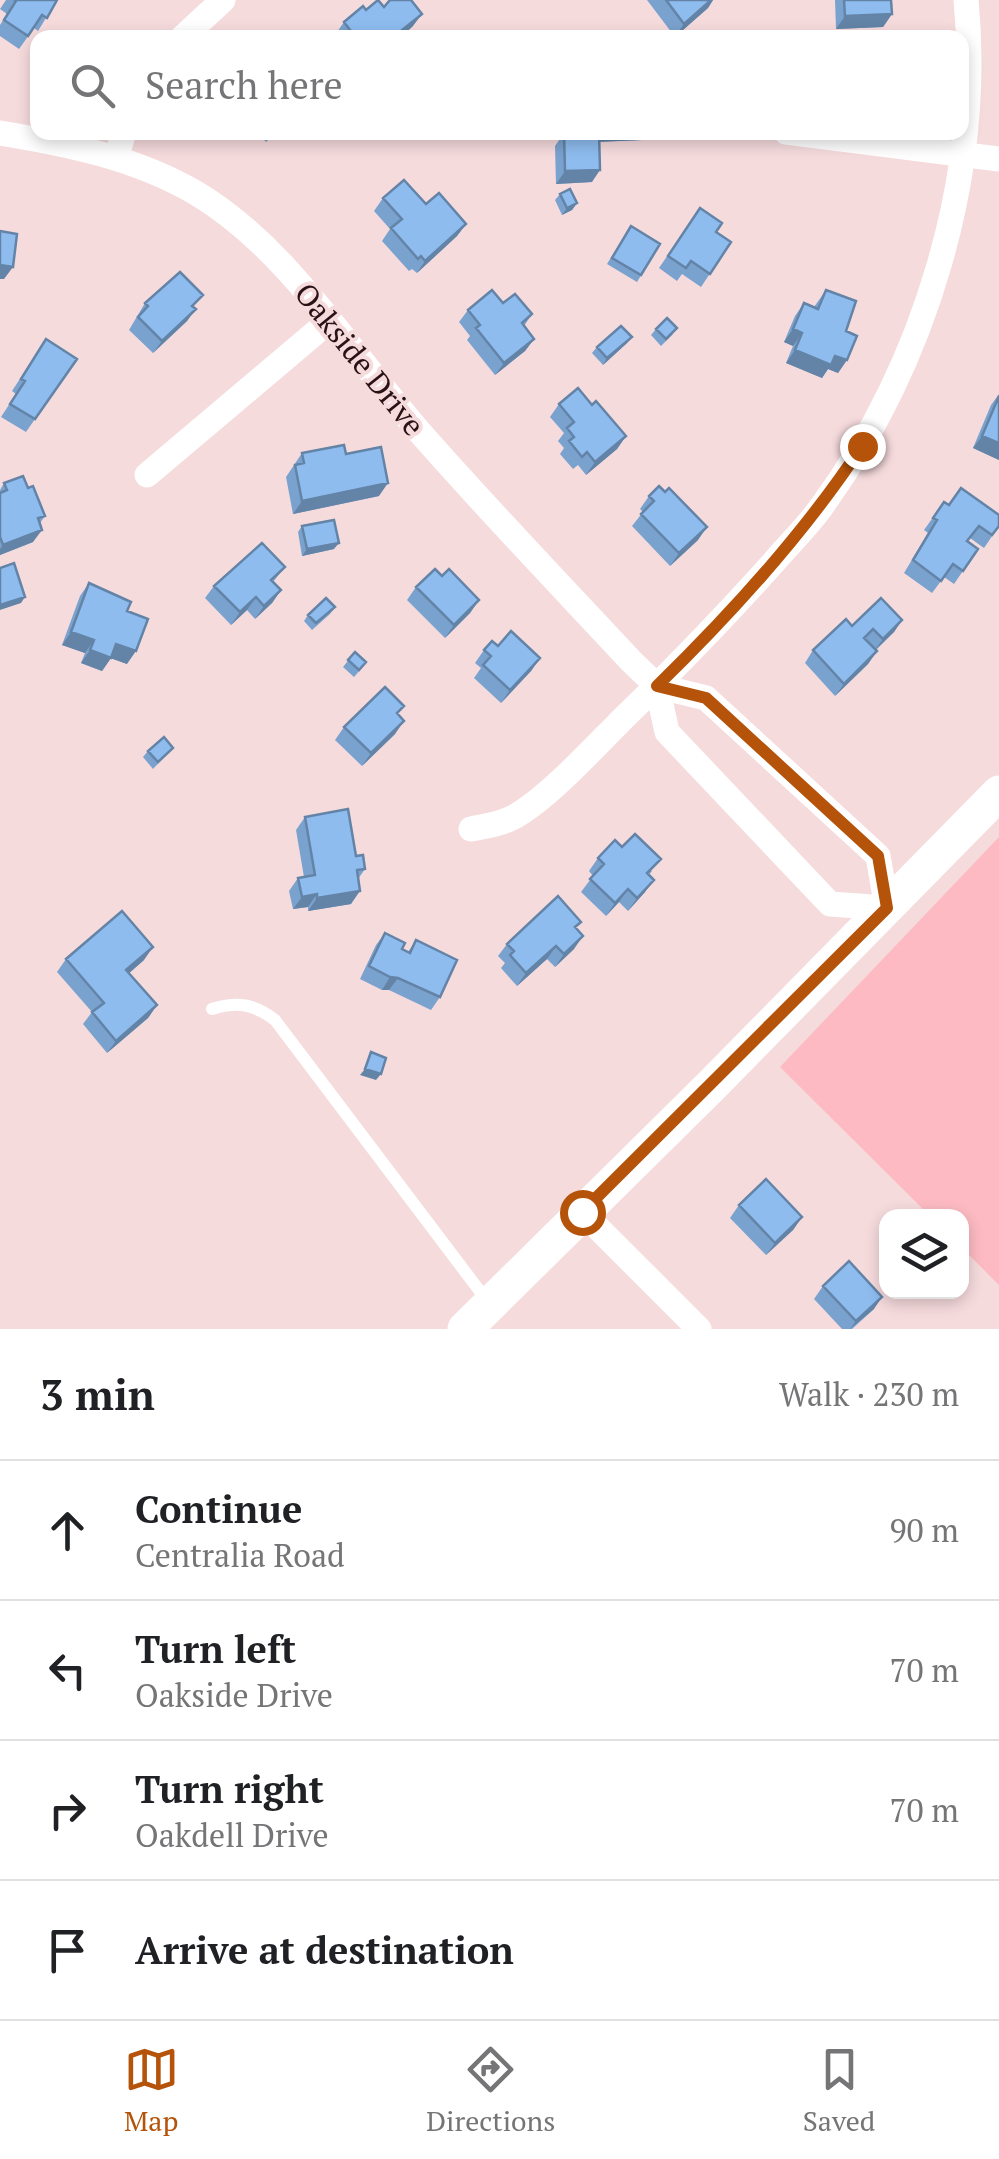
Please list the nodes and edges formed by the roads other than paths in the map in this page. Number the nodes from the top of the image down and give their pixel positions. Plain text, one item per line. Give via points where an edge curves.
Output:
1 (223, 0) edge
2 (966, 0) edge
3 (191, 30) edge
4 (966, 30) edge
5 (0, 134) edge
6 (30, 139) edge
7 (39, 140) edge
8 (122, 140) edge
9 (850, 140) edge
10 (962, 140) edge
11 (961, 154) junction
12 (116, 158) junction
13 (999, 159) edge
14 (328, 322) junction
15 (147, 475) dead end
16 (657, 686) junction
17 (999, 793) edge
18 (471, 829) dead end
19 (887, 908) junction
20 (212, 1009) dead end
21 (582, 1212) junction
22 (477, 1317) edge
23 (699, 1329) edge

1 - 3 street
2 - 4 street
5 - 6 street, Oakside Drive
7 - 12 street, Oakside Drive
8 - 12 street
9 - 11 street
10 - 11 street
11 - 13 street
11 - 16 street via 944,254 921,325 862,446 821,508
12 - 14 street, Oakside Drive via 168,178 246,230
14 - 15 street
14 - 16 street, Oakside Drive via 423,436
16 - 18 street via 537,801 498,824
16 - 19 street via 706,698 878,856
16 - 19 street, Oakside Drive via 667,732 830,904
17 - 19 main road
19 - 21 main road
20 - 22 lane via 248,1005 275,1020
21 - 22 main road
21 - 23 street

